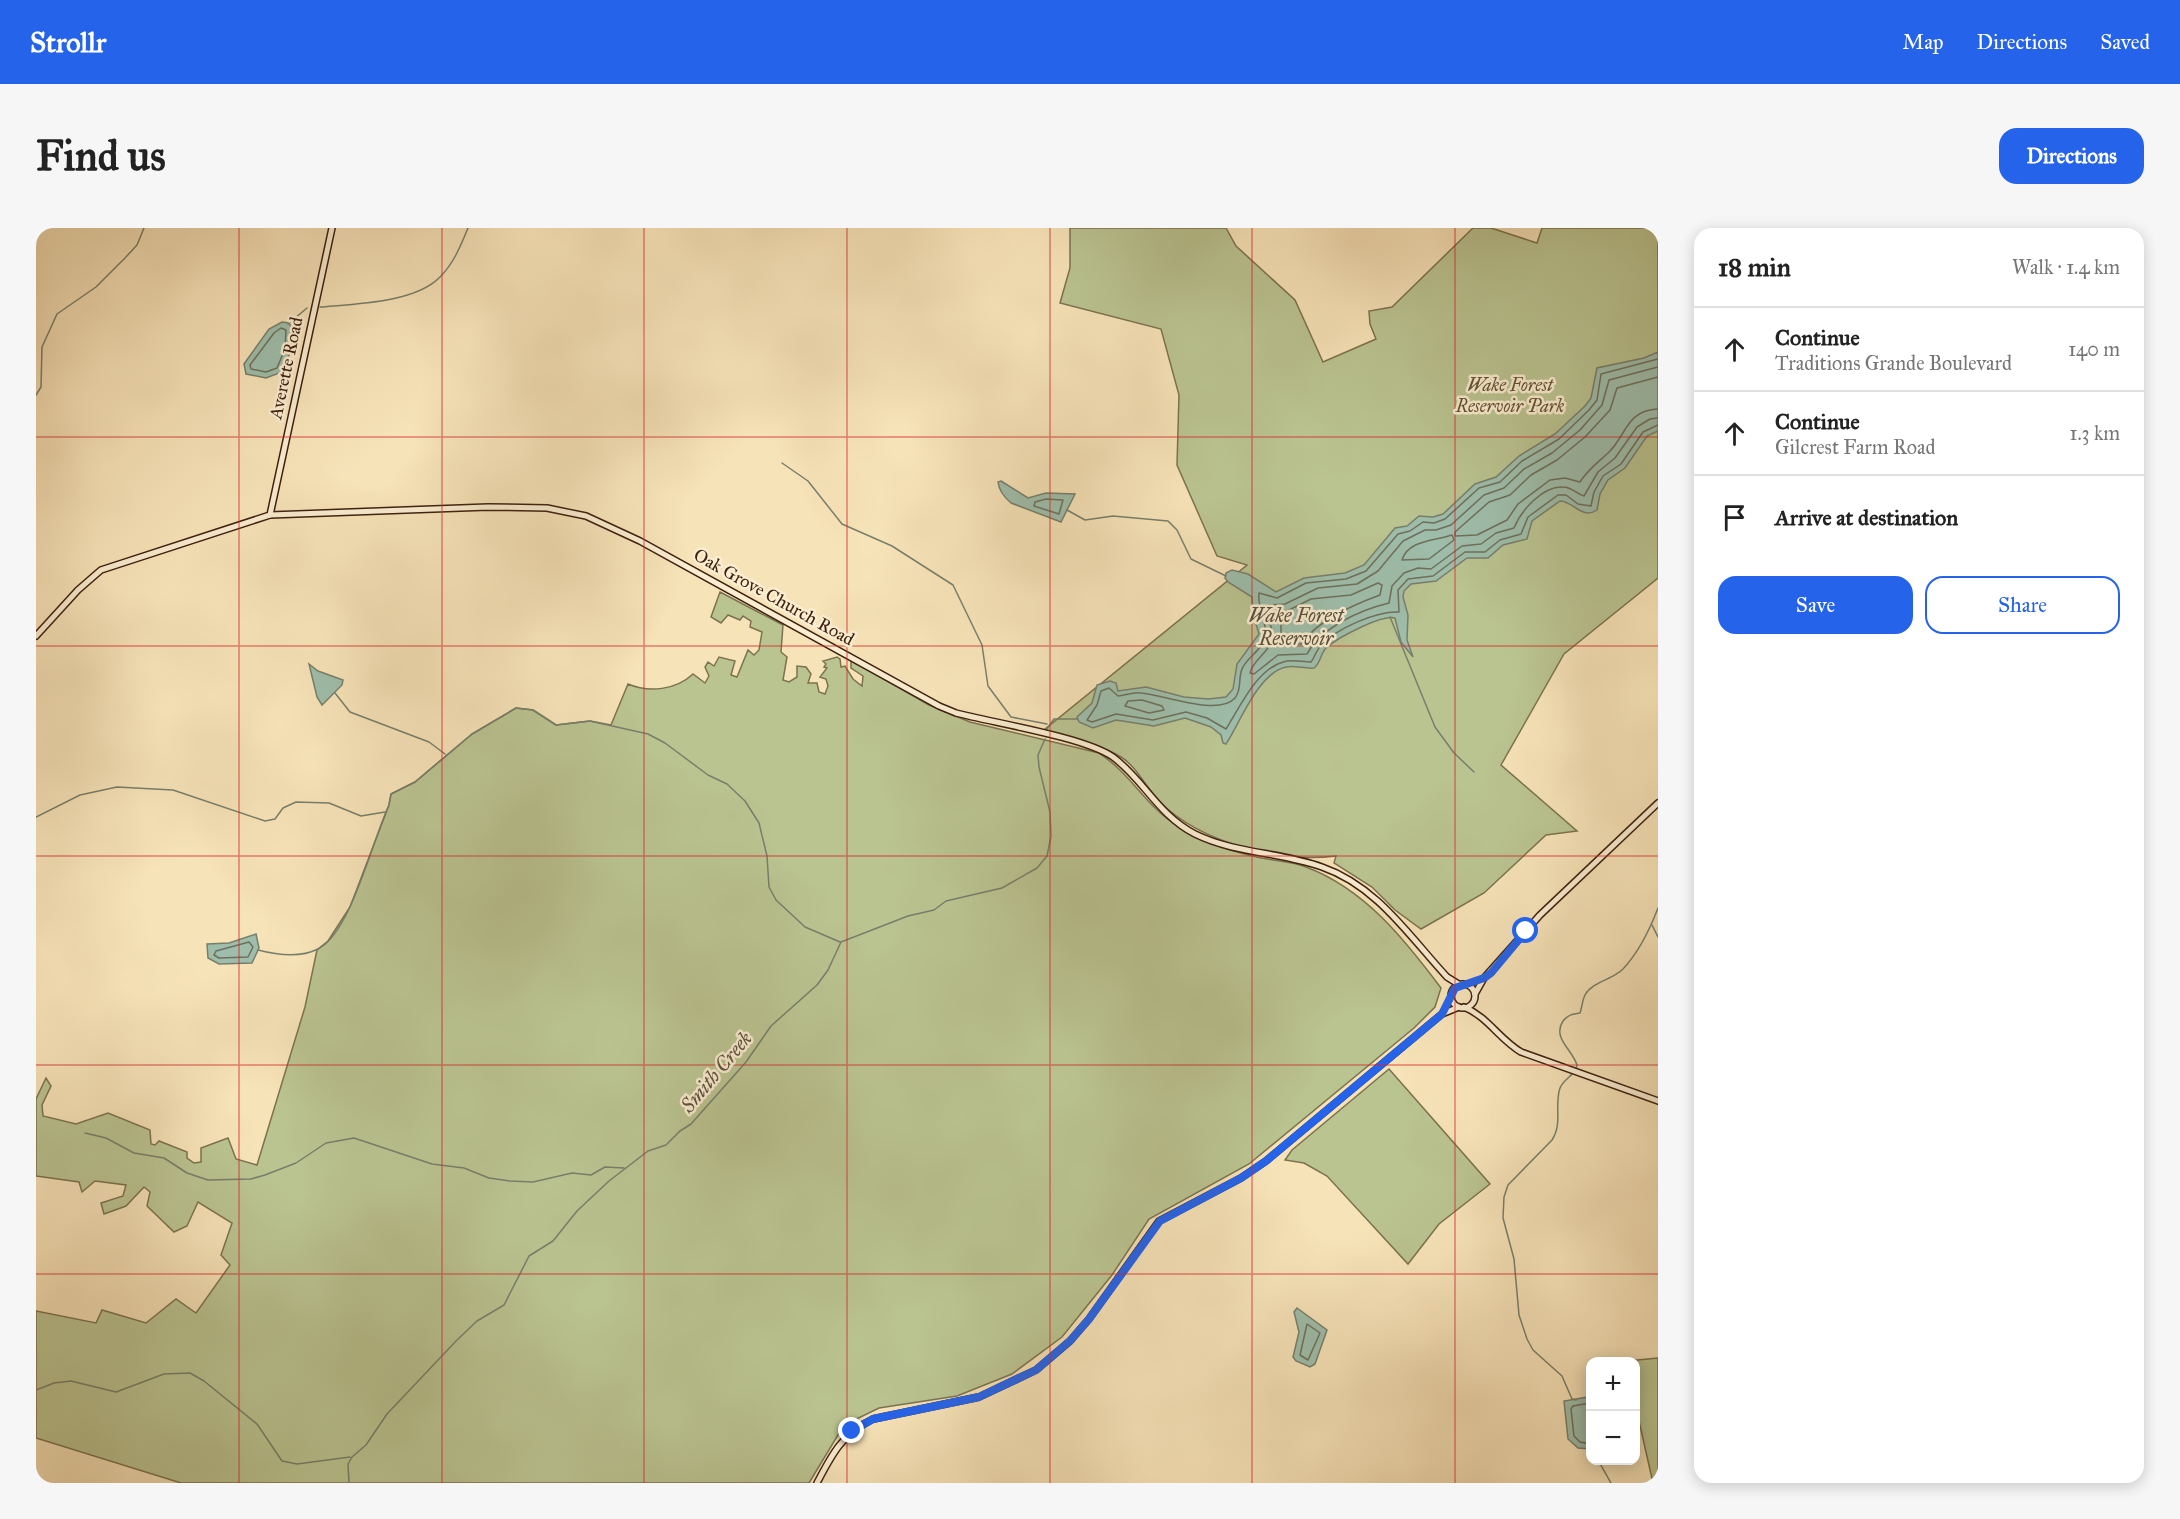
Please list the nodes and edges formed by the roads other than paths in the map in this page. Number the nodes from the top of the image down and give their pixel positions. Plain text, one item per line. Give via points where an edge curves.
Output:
1 (332, 228) edge
2 (270, 515) junction
3 (36, 636) edge
4 (1658, 803) edge
5 (1447, 977) junction
6 (1484, 978) junction
7 (1462, 985) junction
8 (1452, 995) junction
9 (1475, 996) junction
10 (1462, 1007) junction
11 (1442, 1014) junction
12 (1482, 1016) junction
13 (1658, 1101) edge
14 (817, 1483) edge

1 - 2 main road, Averette Road
2 - 3 main road, Oak Grove Church Road via 101,570
2 - 5 main road, Oak Grove Church Road via 526,507 565,510 600,521 939,706 1101,751 1126,769 1175,822 1207,839 1314,865 1350,880 1378,901
4 - 6 main road via 1552,903
5 - 7 main road, Oak Grove Church Road
5 - 8 main road, Oak Grove Church Road
6 - 7 main road
6 - 9 main road
7 - 8 main road
7 - 9 main road via 1471,987
8 - 10 main road
8 - 11 main road
9 - 10 main road via 1471,1005
9 - 12 main road
10 - 11 main road
10 - 12 main road
11 - 14 main road via 1266,1161 1160,1221 1089,1319 1036,1370 979,1397 860,1425 837,1446
12 - 13 main road via 1510,1046

